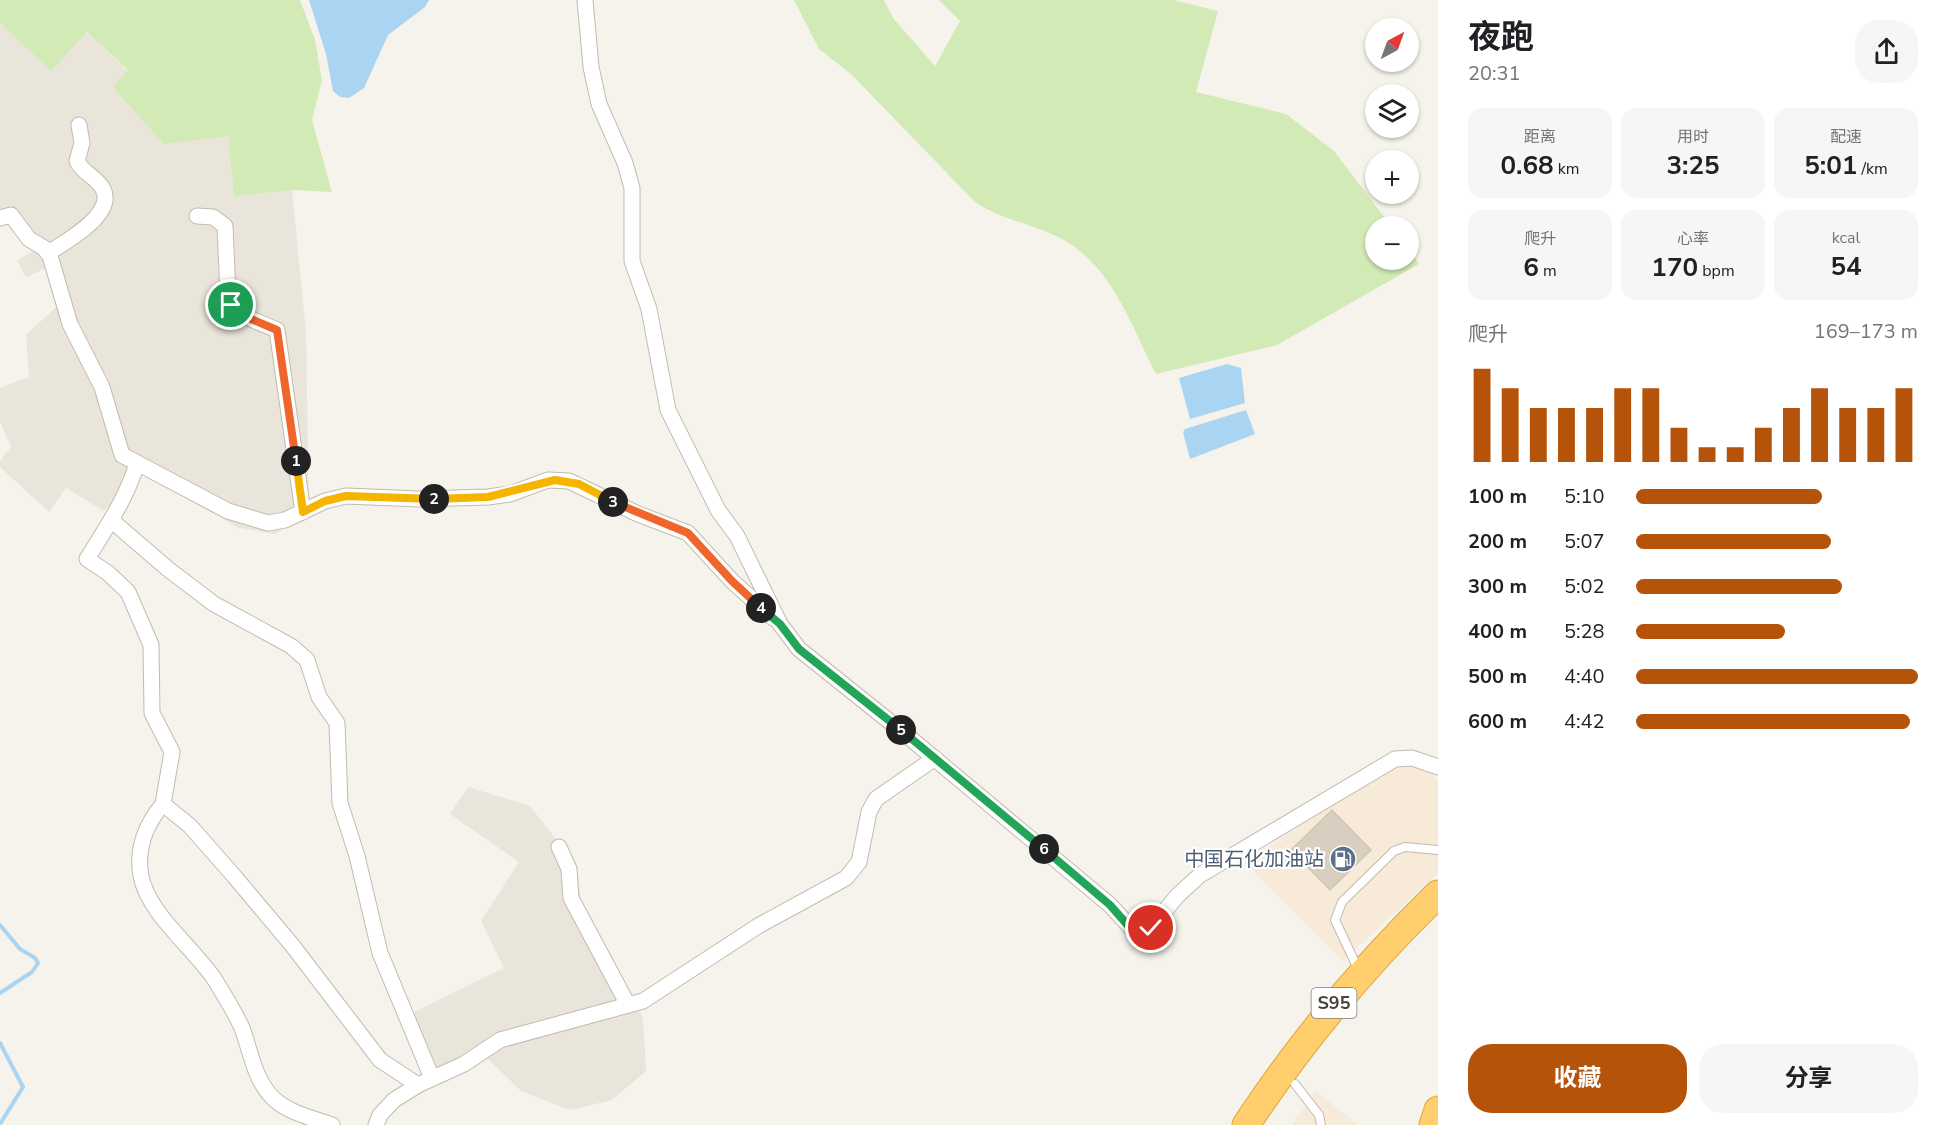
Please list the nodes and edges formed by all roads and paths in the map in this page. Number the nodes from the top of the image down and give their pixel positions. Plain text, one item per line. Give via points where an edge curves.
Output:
1 (585, 0) edge
2 (79, 125) dead end
3 (197, 216) dead end
4 (0, 218) edge
5 (48, 253) junction
6 (137, 463) junction
7 (303, 512) junction
8 (111, 520) junction
9 (780, 624) junction
10 (935, 758) junction
11 (1438, 767) edge
12 (163, 804) junction
13 (559, 847) dead end
14 (1438, 850) edge
15 (1438, 894) edge
16 (1438, 919) edge
17 (1360, 974) junction
18 (628, 1005) junction
19 (425, 1082) junction
20 (1295, 1084) junction
21 (1438, 1110) edge
22 (332, 1125) edge
23 (376, 1125) edge
24 (1246, 1125) edge
25 (1267, 1125) edge
26 (1321, 1125) edge
27 (1432, 1125) edge

1 - 9 street via 599,104 632,188 632,261 649,309 668,410
2 - 5 street via 82,143 77,161 102,187 104,202 100,214
3 - 7 street via 213,217 225,226 231,305 244,316 277,330
4 - 5 street via 11,215 29,239
5 - 6 street via 70,324 102,387 122,455
6 - 7 street via 228,511 254,520 279,522
6 - 8 street
7 - 9 street via 346,496 488,497 510,494 548,480 569,481 688,533 732,581
8 - 12 street via 87,559 128,592 151,645 152,713 172,752
8 - 19 street via 214,604 291,646 307,660 319,696 337,723 340,803 380,953
9 - 10 street via 799,649
10 - 11 street via 1110,905 1132,930 1142,933 1200,875 1395,759 1412,758
10 - 18 street via 876,800 869,812 859,862 846,878 758,926 666,988
12 - 19 street via 190,826 234,876 380,1060
12 - 22 street via 147,826 140,855 140,874 146,891 215,980 242,1027 254,1066 269,1094 287,1108
13 - 18 street via 569,869 571,898
14 - 17 lane via 1405,847 1394,851 1342,902 1335,920
15 - 17 highway, S95
16 - 20 highway, S95 via 1358,1002
17 - 24 highway, S95 via 1295,1053
18 - 19 street via 500,1040 464,1064
19 - 23 street via 386,1107
20 - 25 highway, S95
20 - 26 lane
21 - 27 highway

